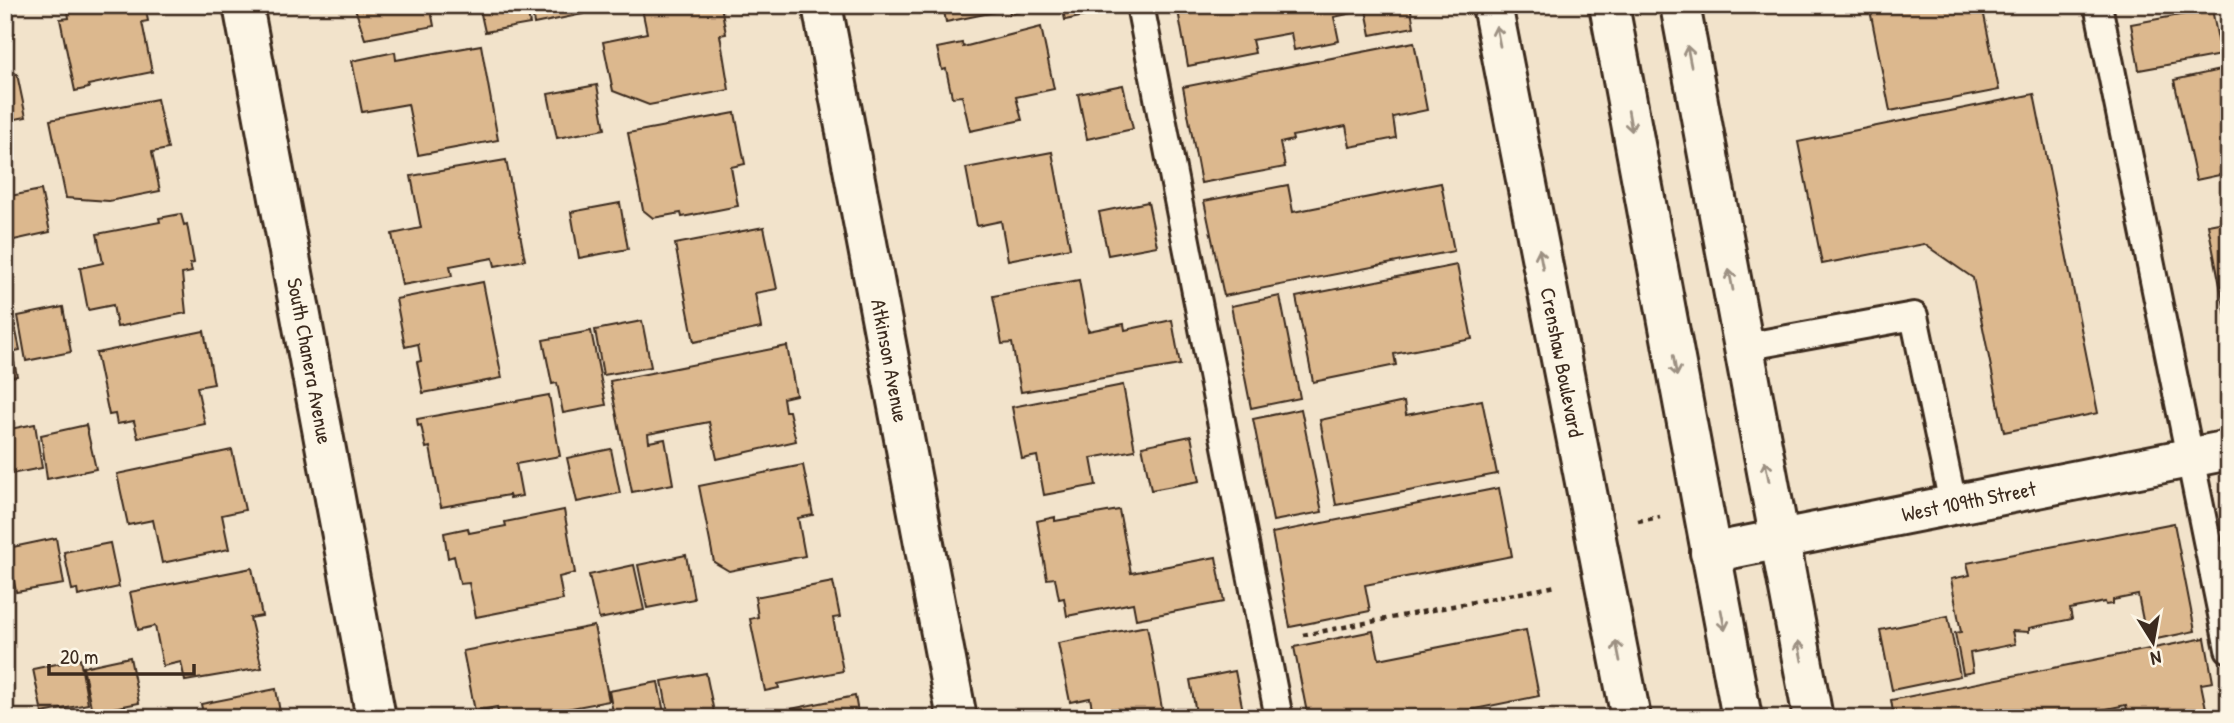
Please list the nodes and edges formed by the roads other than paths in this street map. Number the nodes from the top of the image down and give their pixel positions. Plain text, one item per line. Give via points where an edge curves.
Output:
1 (243, 5) edge
2 (822, 5) edge
3 (1140, 5) edge
4 (1492, 5) edge
5 (1609, 5) edge
6 (1680, 5) edge
7 (2098, 5) edge
8 (1744, 347) junction
9 (2229, 450) edge
10 (2192, 457) junction
11 (1953, 504) junction
12 (1779, 538) junction
13 (1710, 553) junction
14 (2229, 649) edge
15 (376, 718) edge
16 (957, 718) edge
17 (1279, 718) edge
18 (1631, 718) edge
19 (1742, 718) edge
20 (1813, 718) edge

1 - 15 street, South Chanera Avenue
2 - 16 street, Atkinson Avenue
3 - 17 lane
18 -> 4 street, Crenshaw Boulevard
5 -> 13 street
8 -> 6 street
7 - 10 lane
8 - 11 lane via 1914,316
12 -> 8 street
9 - 10 street, West 109th Street
10 - 11 street, West 109th Street
10 - 14 lane
11 - 12 street, West 109th Street
12 - 13 street, West 109th Street
20 -> 12 street
13 -> 19 street

